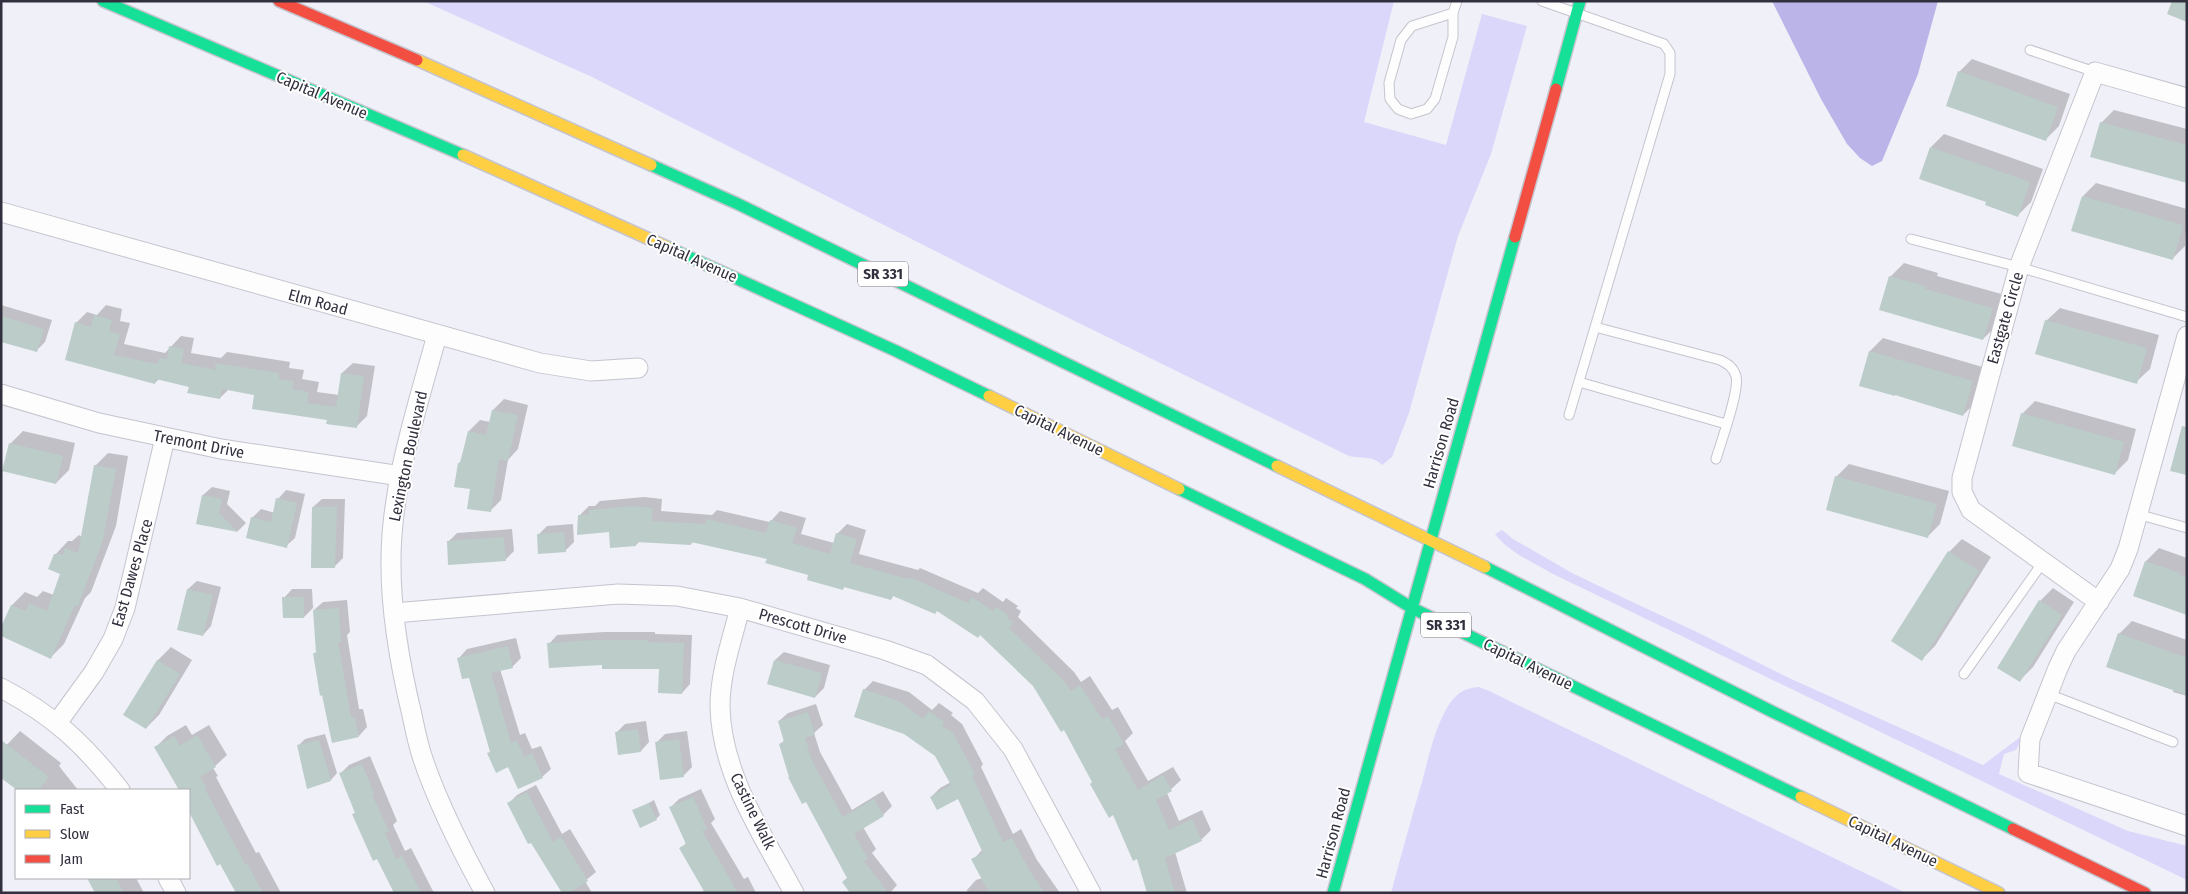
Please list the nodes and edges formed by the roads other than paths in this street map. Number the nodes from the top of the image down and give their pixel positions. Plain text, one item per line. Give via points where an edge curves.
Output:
1 (103, 1) edge
2 (279, 1) edge
3 (1457, 1) edge
4 (1542, 1) edge
5 (1580, 1) edge
6 (1453, 13) junction
7 (1576, 15) junction
8 (2030, 50) dead end
9 (2095, 72) junction
10 (2187, 98) edge
11 (1, 212) edge
12 (1911, 239) dead end
13 (2019, 267) junction
14 (2187, 317) edge
15 (1596, 327) junction
16 (437, 335) junction
17 (2187, 336) edge
18 (638, 368) dead end
19 (1579, 382) junction
20 (1, 394) edge
21 (1570, 415) dead end
22 (1726, 424) junction
23 (165, 438) junction
24 (1716, 459) dead end
25 (401, 476) junction
26 (2136, 514) junction
27 (2187, 528) edge
28 (1431, 541) junction
29 (2043, 562) junction
30 (2099, 602) junction
31 (740, 608) junction
32 (1412, 608) junction
33 (394, 613) junction
34 (1964, 674) dead end
35 (1, 688) edge
36 (2048, 694) junction
37 (57, 723) junction
38 (2173, 742) dead end
39 (119, 789) edge
40 (2187, 826) edge
41 (169, 879) edge
42 (176, 893) edge
43 (485, 893) edge
44 (794, 893) edge
45 (1091, 893) edge
46 (1333, 893) edge
47 (1999, 893) edge
48 (2145, 893) edge

1 - 32 main road, Capital Avenue / SR 331 via 472,159 896,351 1365,579
2 - 28 main road, SR 331 via 738,204
3 - 6 lane
4 - 7 lane
5 - 7 main road, Harrison Road
6 - 6 lane via 1412,26 1401,40 1389,83 1390,99 1398,109 1411,114 1419,112 1427,109 1435,99 1453,36
7 - 15 lane via 1664,44 1670,53 1670,74
7 - 28 main road, Harrison Road
8 - 9 lane
9 - 10 street
9 - 13 street, Eastgate Circle
11 - 16 street, Elm Road
12 - 13 lane
13 - 14 lane
13 - 29 street, Eastgate Circle via 1967,454 1962,492 1971,510
15 - 19 lane
15 - 22 lane via 1720,360 1732,367 1737,378
16 - 18 street, Elm Road via 540,364 591,372
16 - 25 street, Lexington Boulevard
17 - 26 street
19 - 21 lane
19 - 22 lane
20 - 23 street, Tremont Drive via 99,423
22 - 24 lane
23 - 25 street, Tremont Drive
23 - 37 street, East Dawes Place via 125,608 113,639 94,672
25 - 33 street, Lexington Boulevard via 391,564
26 - 27 lane
26 - 30 street via 2120,569
28 - 32 main road, Harrison Road
28 - 48 main road, SR 331
29 - 30 street, Eastgate Circle
29 - 34 lane
30 - 36 street via 2066,651
31 - 33 street, Prescott Drive via 677,596 618,594
31 - 44 street, Castine Walk via 724,671 720,705 723,736 740,790
31 - 45 street, Prescott Drive via 893,653 927,666 963,691 992,720 1013,749
32 - 46 main road, Harrison Road
32 - 47 main road, Capital Avenue / SR 331
33 - 43 street, Lexington Boulevard via 400,665 422,758
35 - 37 street
36 - 38 lane
36 - 40 street via 2030,739 2028,773
37 - 39 street via 99,763
41 - 42 street

